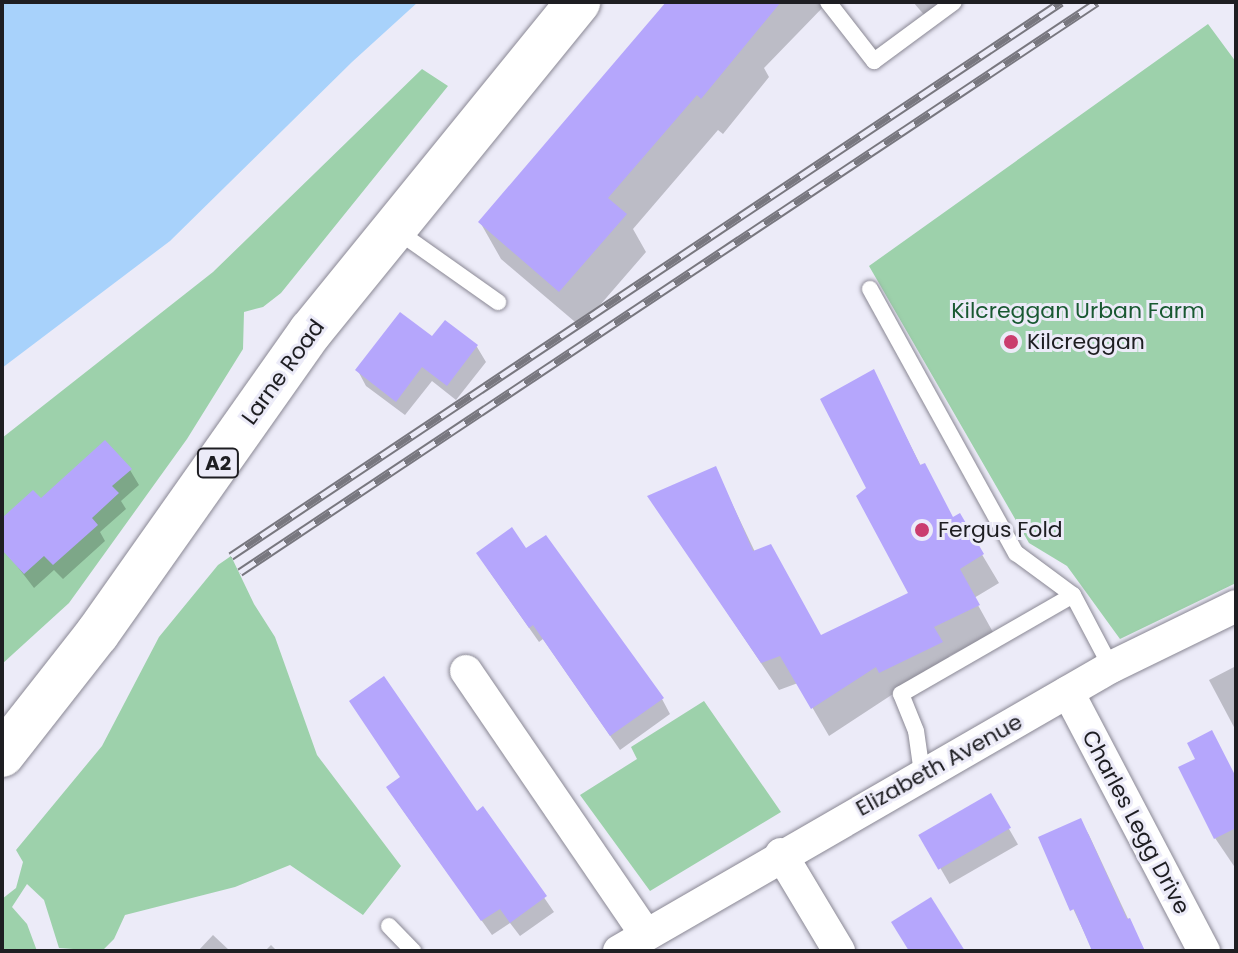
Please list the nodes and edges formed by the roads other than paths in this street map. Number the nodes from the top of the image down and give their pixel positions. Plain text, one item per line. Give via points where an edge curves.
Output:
1 (578, 2) edge
2 (828, 2) edge
3 (954, 2) edge
4 (396, 230) junction
5 (870, 289) dead end
6 (498, 302) dead end
7 (1073, 595) junction
8 (1236, 606) edge
9 (1111, 667) junction
10 (466, 671) dead end
11 (1068, 692) junction
12 (2, 755) edge
13 (922, 773) junction
14 (781, 854) junction
15 (389, 926) dead end
16 (645, 933) junction
17 (413, 951) edge
18 (619, 951) edge
19 (839, 951) edge
20 (1204, 951) edge

1 - 4 main road, Larne Road / A2
2 - 3 lane via 874,61
4 - 6 lane
4 - 12 main road, Larne Road / A2 via 311,331 97,634
5 - 7 lane via 1016,553
7 - 9 lane
7 - 13 lane via 901,694 916,731
8 - 9 street, Elizabeth Avenue
9 - 11 street, Elizabeth Avenue
10 - 16 street
11 - 13 street, Elizabeth Avenue
11 - 20 street, Charles Legg Drive
13 - 14 street, Elizabeth Avenue
14 - 16 street, Elizabeth Avenue
14 - 19 street
15 - 17 lane
16 - 18 street, Elizabeth Avenue

